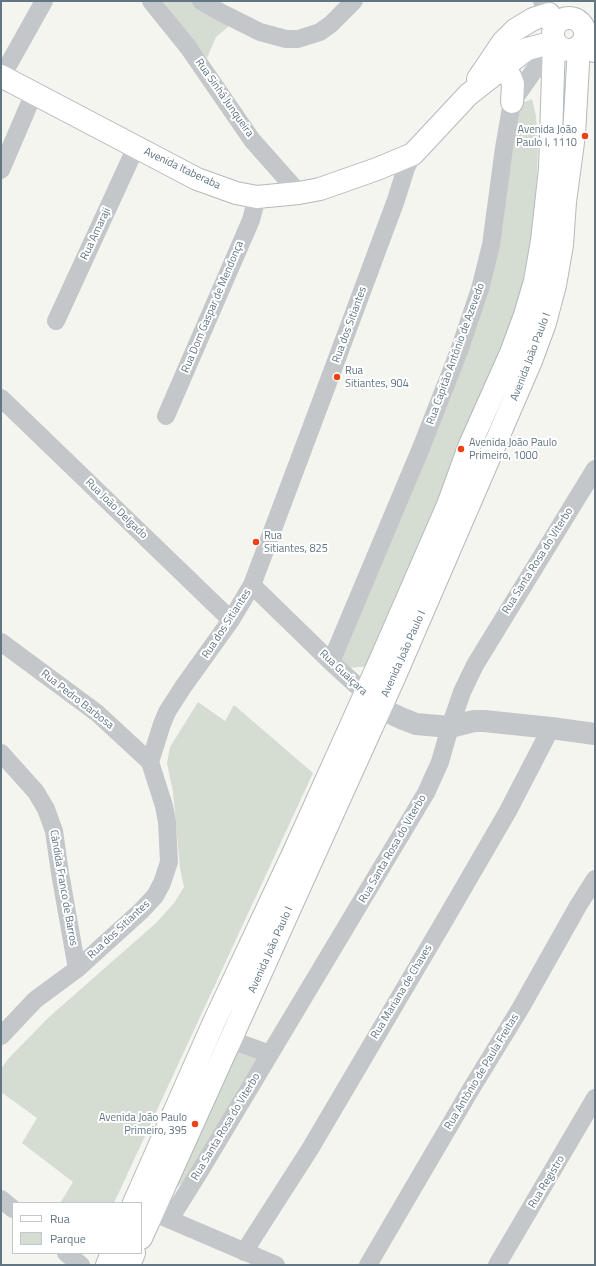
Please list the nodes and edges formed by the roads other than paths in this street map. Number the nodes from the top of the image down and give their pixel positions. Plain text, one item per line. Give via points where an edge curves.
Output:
1 (44, 1) edge
2 (151, 1) edge
3 (201, 1) edge
4 (354, 1) edge
5 (557, 16) edge
6 (590, 36) edge
7 (498, 71) junction
8 (1, 76) edge
9 (34, 93) junction
10 (468, 95) junction
11 (512, 102) junction
12 (136, 147) junction
13 (413, 154) junction
14 (1, 170) edge
15 (299, 193) junction
16 (257, 197) junction
17 (56, 321) dead end
18 (1, 398) edge
19 (166, 416) dead end
20 (595, 469) edge
21 (252, 585) junction
22 (231, 620) junction
23 (1, 642) edge
24 (331, 662) junction
25 (373, 700) junction
26 (450, 727) junction
27 (551, 728) junction
28 (595, 734) edge
29 (1, 753) edge
30 (150, 762) junction
31 (595, 879) edge
32 (77, 969) junction
33 (1, 1036) edge
34 (231, 1040) junction
35 (270, 1054) junction
36 (595, 1098) edge
37 (1, 1199) edge
38 (12, 1208) edge
39 (152, 1212) edge
40 (142, 1236) edge
41 (67, 1254) edge
42 (112, 1254) edge
43 (134, 1254) edge
44 (248, 1258) edge
45 (81, 1265) edge
46 (107, 1265) edge
47 (129, 1265) edge
48 (276, 1265) edge
49 (368, 1265) edge
50 (498, 1265) edge

1 - 8 street
2 - 15 street, Rua Sinhá Junqueira via 188,47 252,140
3 - 4 street via 260,32 286,39 298,39 320,32
5 - 6 main road via 580,21
5 - 6 main road via 559,48 574,49
5 - 7 main road, Avenida Itaberaba via 527,48
5 - 10 main road, Avenida Itaberaba via 533,19 515,30 503,42
5 - 11 street, Rua Capitão Antônio de Azevedo
5 - 25 main road, Avenida João Paulo I via 550,169 542,241 531,296 513,346 469,447
6 - 25 main road, Avenida João Paulo I via 565,202 562,245 545,323 512,407
7 - 10 main road, Avenida Itaberaba
7 - 11 main road via 510,76 513,84
8 - 9 main road, Avenida Itaberaba
9 - 12 main road, Avenida Itaberaba
9 - 14 street
10 - 13 main road, Avenida Itaberaba
11 - 24 street, Rua Capitão Antônio de Azevedo via 491,245 480,289 421,448
12 - 16 main road, Avenida Itaberaba via 197,178 230,191
12 - 17 street, Rua Amaraji
13 - 15 main road, Avenida Itaberaba via 370,172 320,189
13 - 21 street, Rua dos Sitiantes
15 - 16 main road, Avenida Itaberaba
16 - 19 street, Rua Dom Gaspar de Mendonça via 251,220
18 - 22 street, Rua João Delgado
20 - 26 street, Rua Santa Rosa do Viterbo via 475,665
21 - 22 street, Rua dos Sitiantes
21 - 24 street, Rua Guaiçara
22 - 30 street, Rua dos Sitiantes via 167,712
23 - 30 street, Rua Pedro Barbosa via 97,713
24 - 25 street, Rua Guaiçara
25 - 26 street, Rua Guaiçara via 416,724
25 - 34 main road, Avenida João Paulo I
25 - 39 main road, Avenida João Paulo I via 293,854 159,1146 161,1167 147,1202
26 - 27 street, Rua Guaiçara via 484,721
26 - 35 street, Rua Santa Rosa do Viterbo via 440,762 426,793
27 - 28 street, Rua Guaiçara
27 - 44 street, Rua Mariana de Chaves via 508,811
29 - 32 street, Cândida Franco de Barros via 36,792 54,831
30 - 32 street, Rua dos Sitiantes via 167,822 169,862 162,883 155,896 141,911
31 - 49 street, Rua Antônio de Paula Freitas
32 - 33 street, Rua dos Sitiantes via 35,1000
34 - 35 street
34 - 39 main road, Avenida João Paulo I
35 - 39 street, Rua Santa Rosa do Viterbo
36 - 50 street, Rua Registro
37 - 38 street
39 - 40 main road, Avenida João Paulo I
39 - 44 street
41 - 45 street
42 - 46 main road
43 - 47 main road
44 - 48 street

